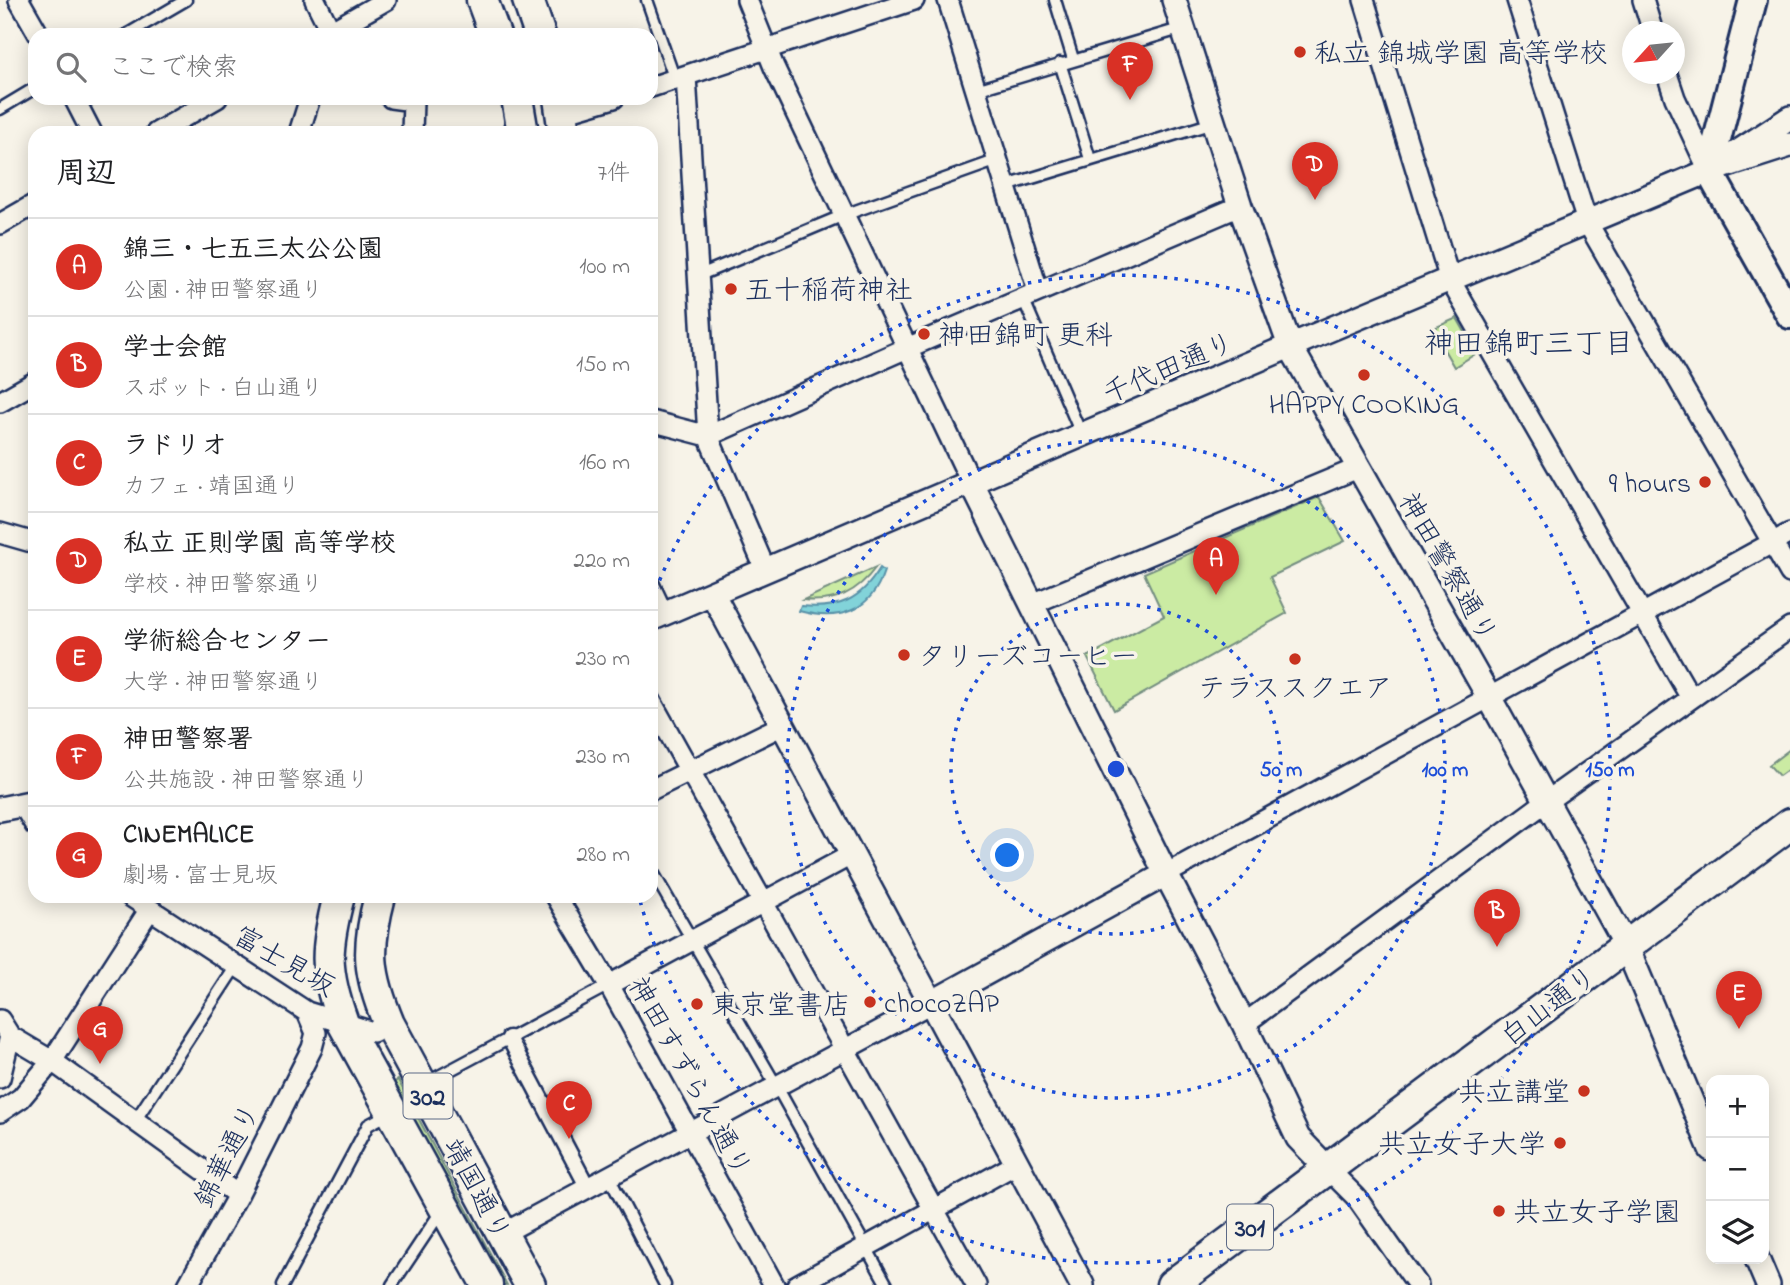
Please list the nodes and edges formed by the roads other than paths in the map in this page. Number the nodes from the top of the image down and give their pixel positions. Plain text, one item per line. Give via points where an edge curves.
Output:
1 (6, 0) edge
2 (19, 0) edge
3 (187, 0) edge
4 (315, 0) edge
5 (386, 0) edge
6 (482, 0) edge
7 (528, 0) edge
8 (648, 0) edge
9 (747, 0) edge
10 (914, 0) edge
11 (948, 0) edge
12 (1055, 0) edge
13 (1174, 0) edge
14 (1364, 0) edge
15 (1517, 0) edge
16 (1643, 0) edge
17 (1753, 0) edge
18 (0, 3) edge
19 (1650, 21) edge
20 (35, 28) edge
21 (138, 28) edge
22 (327, 28) edge
23 (339, 28) edge
24 (492, 28) edge
25 (538, 28) edge
26 (1183, 28) junction
27 (765, 49) junction
28 (1073, 59) junction
29 (1060, 63) junction
30 (681, 78) junction
31 (1670, 84) edge
32 (658, 85) edge
33 (976, 90) junction
34 (28, 92) edge
35 (78, 105) edge
36 (205, 105) edge
37 (308, 105) edge
38 (416, 105) edge
39 (518, 105) edge
40 (593, 105) edge
41 (0, 109) edge
42 (562, 115) edge
43 (1790, 118) edge
44 (1213, 123) junction
45 (88, 126) edge
46 (168, 126) edge
47 (301, 126) edge
48 (413, 126) edge
49 (522, 126) edge
50 (1790, 145) edge
51 (1090, 159) junction
52 (998, 160) junction
53 (1709, 171) junction
54 (1006, 186) junction
55 (1240, 206) junction
56 (28, 208) edge
57 (844, 215) junction
58 (1587, 222) junction
59 (0, 225) edge
60 (700, 275) junction
61 (1450, 280) junction
62 (1031, 295) junction
63 (1790, 316) edge
64 (1290, 346) junction
65 (907, 348) junction
66 (28, 386) edge
67 (0, 402) edge
68 (658, 423) edge
69 (708, 436) junction
70 (1082, 436) junction
71 (1358, 468) junction
72 (971, 482) junction
73 (0, 533) edge
74 (1782, 538) edge
75 (28, 542) edge
76 (766, 571) junction
77 (1790, 573) edge
78 (712, 593) junction
79 (1032, 604) junction
80 (1641, 614) junction
81 (659, 616) edge
82 (1790, 628) edge
83 (1489, 697) junction
84 (1691, 698) junction
85 (658, 714) edge
86 (783, 724) junction
87 (690, 772) junction
88 (658, 787) edge
89 (1547, 801) junction
90 (28, 803) edge
91 (0, 809) edge
92 (1790, 824) edge
93 (853, 854) junction
94 (1166, 874) junction
95 (658, 881) edge
96 (763, 901) junction
97 (141, 903) edge
98 (337, 903) edge
99 (379, 903) edge
100 (559, 903) edge
101 (150, 909) junction
102 (692, 940) junction
103 (1626, 945) junction
104 (236, 966) junction
105 (609, 985) junction
106 (933, 1002) junction
107 (307, 1012) junction
108 (343, 1023) junction
109 (389, 1024) junction
110 (1244, 1024) junction
111 (5, 1028) edge
112 (509, 1038) junction
113 (312, 1048) junction
114 (846, 1049) junction
115 (52, 1061) junction
116 (0, 1078) edge
117 (422, 1085) junction
118 (777, 1087) junction
119 (2, 1107) edge
120 (392, 1112) junction
121 (135, 1121) junction
122 (690, 1133) junction
123 (1706, 1138) edge
124 (1018, 1163) junction
125 (1328, 1168) junction
126 (609, 1177) junction
127 (588, 1188) junction
128 (238, 1195) junction
129 (444, 1206) junction
130 (934, 1209) junction
131 (502, 1234) junction
132 (866, 1247) junction
133 (1759, 1264) edge
134 (195, 1282) edge
135 (283, 1285) edge
136 (392, 1285) edge
137 (487, 1285) edge
138 (530, 1285) edge
139 (665, 1285) edge
140 (774, 1285) edge
141 (797, 1285) edge
142 (887, 1285) edge
143 (976, 1285) edge
144 (1082, 1285) edge
145 (1172, 1285) edge
146 (1418, 1285) edge
147 (1768, 1285) edge

1 - 18 street
2 - 20 street
3 - 21 lane
4 - 22 street
5 - 23 street
6 - 24 main road
7 - 25 main road
8 - 30 lane
9 - 27 street
10 - 27 street
11 - 33 street
12 - 28 lane
13 - 26 street, 神田警察通り
14 - 61 street
15 - 58 street
16 - 19 street
17 - 53 main road
26 - 28 lane
26 - 44 street, 神田警察通り
27 - 30 street
27 - 57 street
28 - 29 lane
29 - 33 lane
29 - 51 lane
30 - 32 street
30 - 60 street
31 - 53 street
33 - 52 street
34 - 41 lane
35 - 45 street
36 - 46 street
37 - 47 street
38 - 48 street
39 - 49 main road
40 - 42 street
43 - 53 street
44 - 51 lane
44 - 55 street, 神田警察通り
50 - 53 street
51 - 54 lane
52 - 54 street
52 - 57 lane
53 - 58 street, 千代田通り
53 - 63 main road
54 - 62 street
55 - 62 street
55 - 64 street, 神田警察通り
56 - 59 street
57 - 60 lane
57 - 65 street
58 - 61 street, 千代田通り
58 - 74 street
60 - 69 street
61 - 64 street, 千代田通り
61 - 80 street
62 - 65 street
62 - 70 lane
64 - 70 street, 千代田通り
64 - 71 street, 神田警察通り
65 - 69 street
65 - 72 street
66 - 67 street
68 - 69 street
69 - 76 street
70 - 72 street, 千代田通り
71 - 79 street
71 - 83 street, 神田警察通り
72 - 76 street, 千代田通り
72 - 79 street
73 - 75 street
74 - 77 street
74 - 80 street
76 - 78 street, 千代田通り
78 - 81 street, 千代田通り
78 - 86 street
79 - 94 street
80 - 83 street
80 - 84 street
82 - 84 street
83 - 89 street, 神田警察通り
83 - 94 street
84 - 89 street
85 - 87 street
86 - 87 street
86 - 93 street
87 - 88 street
87 - 96 street
89 - 103 street, 神田警察通り
89 - 110 street
90 - 91 street
92 - 103 main road, 白山通り / 301
93 - 96 street
93 - 106 street
94 - 106 street
94 - 110 street
95 - 102 lane
96 - 102 street
96 - 114 street
97 - 101 street, 富士見坂
98 - 108 main road, 靖国通り / 302 via 327,952
99 - 109 main road, 靖国通り / 302 via 370,948 371,973
100 - 105 street, 神田すずらん通り
101 - 104 street, 富士見坂
101 - 115 street
102 - 105 street
102 - 118 lane
103 - 123 street, 神田警察通り
103 - 125 main road, 白山通り / 301
104 - 107 street, 富士見坂
104 - 121 lane
105 - 112 lane
105 - 122 street, 神田すずらん通り
106 - 114 street
106 - 124 street
107 - 108 street, 富士見坂
107 - 113 street via 316,1033
108 - 109 street, 富士見坂 via 373,1032
108 - 113 street, 錦華通り
108 - 120 main road, 靖国通り / 302
109 - 117 main road, 靖国通り / 302
110 - 125 street via 1298,1138
111 - 115 street
111 - 116 street
112 - 117 lane
112 - 127 street
113 - 128 street, 錦華通り
114 - 118 street
114 - 130 street
115 - 119 street via 21,1098
115 - 121 street
117 - 131 main road, 靖国通り / 302
118 - 122 street
118 - 132 lane
120 - 129 main road, 靖国通り / 302
120 - 135 lane via 368,1125
121 - 128 street
122 - 126 street
122 - 140 street, 神田すずらん通り
124 - 130 street
124 - 144 street
125 - 145 main road, 白山通り / 301
125 - 146 street via 1356,1196
126 - 127 street
126 - 139 lane
127 - 131 street
128 - 134 street, 錦華通り
129 - 136 lane
129 - 137 main road, 靖国通り / 302
130 - 132 street
130 - 143 street
131 - 138 main road, 靖国通り / 302
132 - 141 street
132 - 142 lane
133 - 147 street

